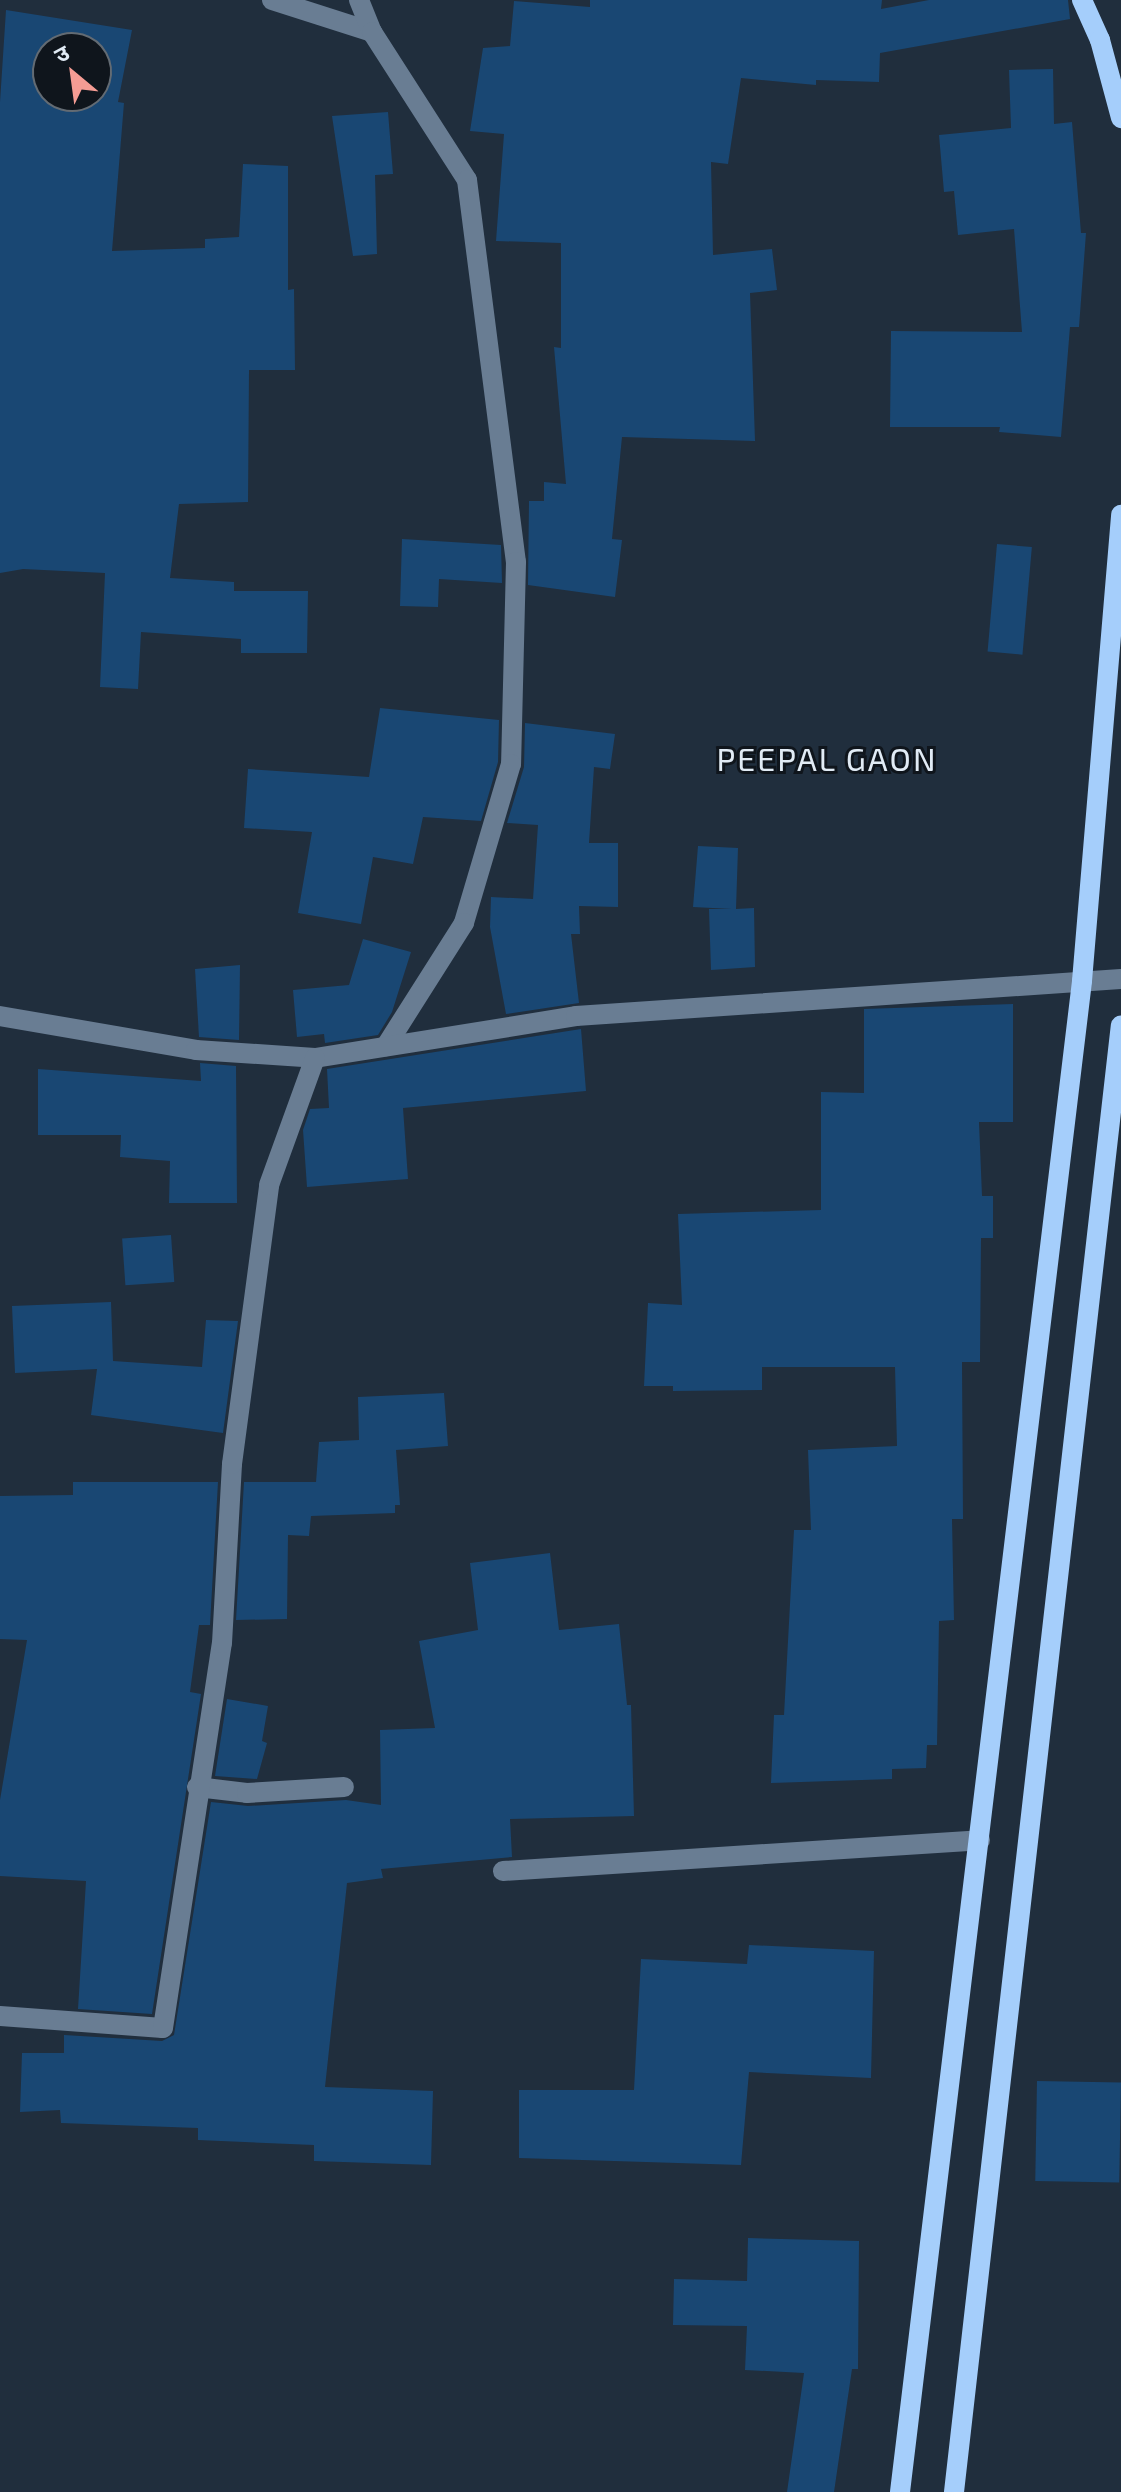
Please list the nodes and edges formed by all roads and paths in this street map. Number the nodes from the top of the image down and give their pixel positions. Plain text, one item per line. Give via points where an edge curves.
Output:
1 (272, 0) edge
2 (359, 0) edge
3 (1082, 0) edge
4 (372, 32) junction
5 (1121, 118) edge
6 (1121, 515) edge
7 (1121, 979) edge
8 (1082, 981) junction
9 (0, 1016) edge
10 (1121, 1025) edge
11 (386, 1046) junction
12 (315, 1058) junction
13 (197, 1787) junction
14 (344, 1787) dead end
15 (980, 1840) junction
16 (503, 1871) dead end
17 (0, 2016) edge
18 (900, 2492) edge
19 (954, 2492) edge

1 - 4 street
2 - 4 street
3 - 5 main road via 1100,40
4 - 11 street via 467,180 516,562 511,764 464,923
6 - 8 main road
7 - 8 street
8 - 11 street via 576,1016
8 - 15 main road
9 - 12 street via 196,1050
10 - 19 main road
11 - 12 street
12 - 13 street via 269,1185 232,1464 222,1643
13 - 14 street via 247,1793
13 - 17 street via 163,2028
15 - 16 street
15 - 18 main road

